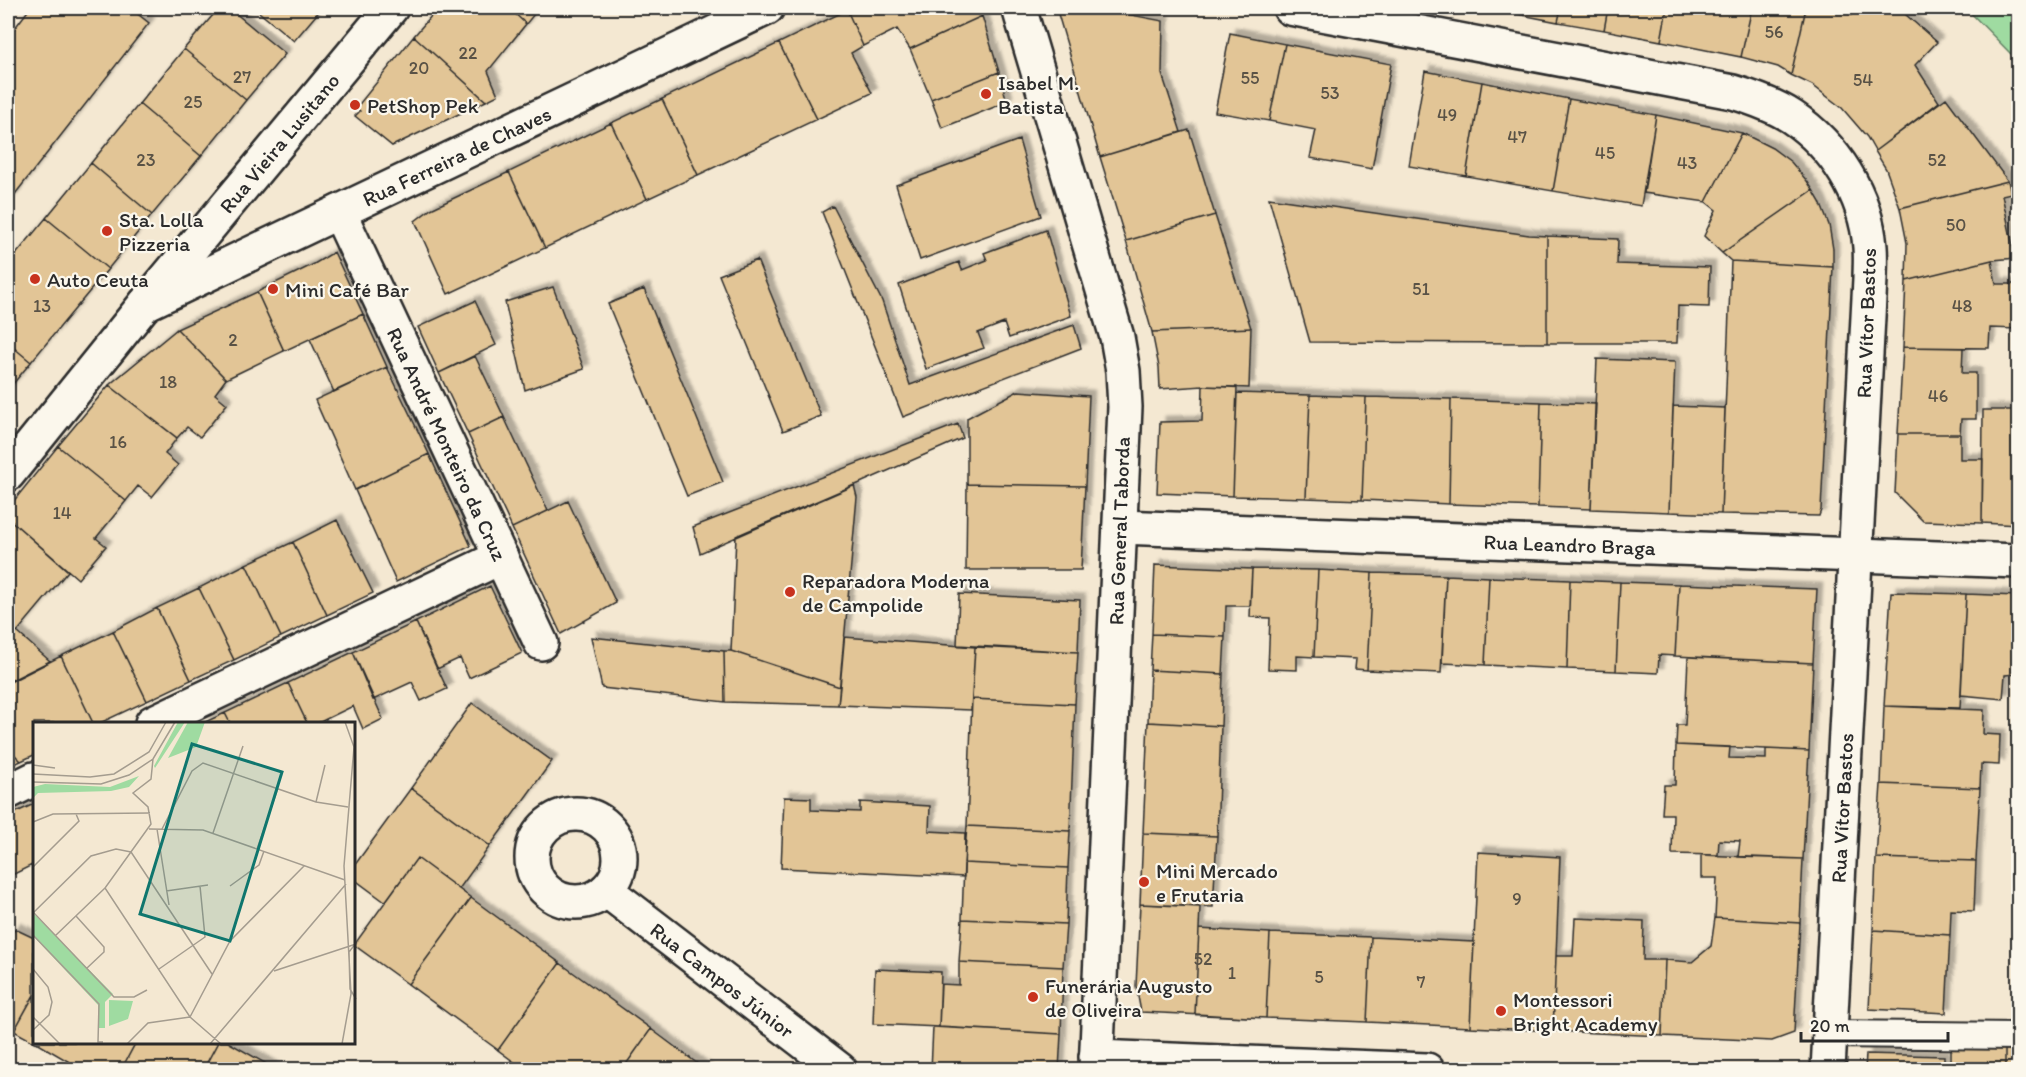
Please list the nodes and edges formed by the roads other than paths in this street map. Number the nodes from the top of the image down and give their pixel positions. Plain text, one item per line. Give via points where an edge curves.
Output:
1 (391, 8) edge
2 (767, 8) edge
3 (1019, 8) edge
4 (1290, 8) edge
5 (339, 212) junction
6 (145, 304) junction
7 (8, 474) edge
8 (1120, 527) junction
9 (1855, 555) junction
10 (501, 557) junction
11 (2019, 561) edge
12 (541, 644) dead end
13 (154, 722) edge
14 (33, 780) edge
15 (8, 792) edge
16 (606, 890) dead end
17 (1831, 1034) junction
18 (2019, 1035) edge
19 (1096, 1064) edge
20 (840, 1070) edge
21 (1427, 1070) edge
22 (1828, 1070) edge

1 - 6 street, Rua Vieira Lusitano
2 - 5 street, Rua Ferreira de Chaves
3 - 8 street, Rua General Taborda via 1117,337 1125,407
4 - 9 street, Rua Vítor Bastos via 1732,92 1764,102 1816,135 1853,185 1870,246
5 - 6 street, Rua Ferreira de Chaves
5 - 10 street, Rua André Monteiro da Cruz
6 - 7 street, Rua Vieira Lusitano
8 - 9 street, Rua Leandro Braga
8 - 19 street, Rua General Taborda
9 - 11 street, Rua Leandro Braga
9 - 17 street, Rua Vítor Bastos
10 - 12 street, Rua André Monteiro da Cruz
10 - 13 street
14 - 15 street
16 - 20 street, Rua Campos Júnior
17 - 18 lane
17 - 22 street, Rua Vítor Bastos
19 - 21 street

